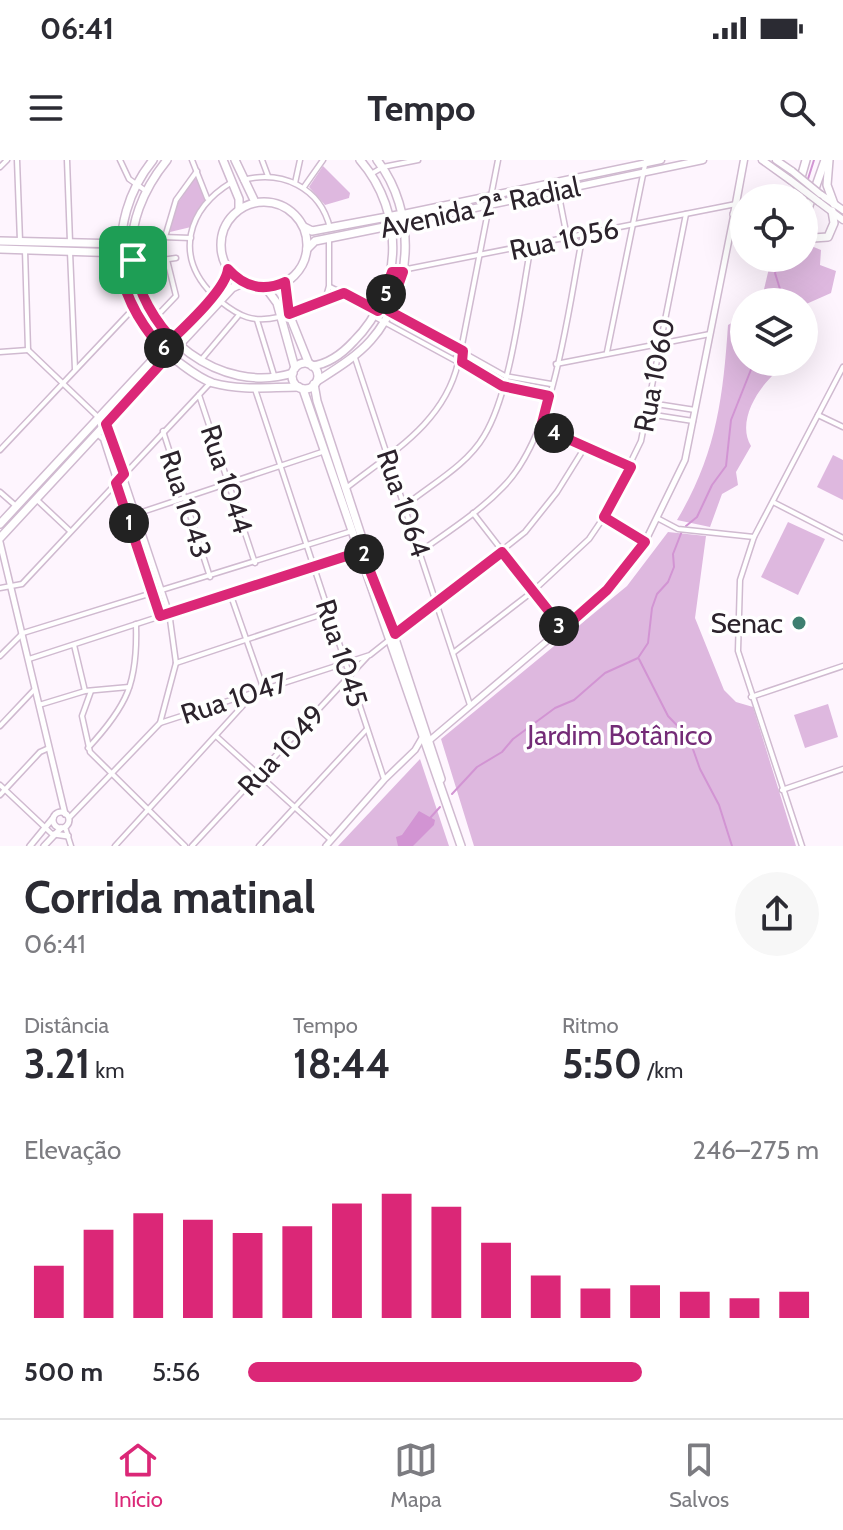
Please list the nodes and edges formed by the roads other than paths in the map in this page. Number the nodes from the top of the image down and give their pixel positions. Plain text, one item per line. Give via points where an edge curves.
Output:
1 (7, 160) edge
2 (17, 160) edge
3 (67, 160) edge
4 (120, 160) edge
5 (153, 160) edge
6 (167, 160) edge
7 (192, 160) edge
8 (223, 160) edge
9 (235, 160) edge
10 (262, 160) edge
11 (300, 160) edge
12 (323, 160) edge
13 (360, 160) edge
14 (418, 160) edge
15 (498, 160) edge
16 (661, 160) edge
17 (703, 160) edge
18 (744, 160) edge
19 (762, 160) edge
20 (776, 160) edge
21 (806, 160) edge
22 (827, 160) edge
23 (646, 161) edge
24 (380, 164) edge
25 (0, 167) edge
26 (658, 170) junction
27 (197, 171) junction
28 (644, 173) junction
29 (371, 174) junction
30 (268, 176) junction
31 (243, 180) junction
32 (232, 182) junction
33 (295, 183) junction
34 (740, 184) edge
35 (799, 184) edge
36 (818, 184) edge
37 (135, 185) junction
38 (304, 187) junction
39 (146, 191) junction
40 (558, 191) junction
41 (491, 196) junction
42 (207, 198) junction
43 (820, 198) junction
44 (255, 202) junction
45 (490, 204) junction
46 (730, 205) edge
47 (833, 208) junction
48 (239, 209) junction
49 (843, 210) edge
50 (403, 214) junction
51 (686, 214) junction
52 (390, 216) junction
53 (843, 220) edge
54 (404, 223) junction
55 (632, 225) junction
56 (391, 226) junction
57 (303, 227) junction
58 (330, 228) junction
59 (583, 234) junction
60 (730, 234) edge
61 (165, 237) junction
62 (567, 237) junction
63 (191, 238) junction
64 (329, 238) junction
65 (818, 238) edge
66 (0, 241) edge
67 (20, 241) junction
68 (70, 242) junction
69 (133, 245) junction
70 (531, 245) junction
71 (120, 248) junction
72 (0, 249) edge
73 (25, 250) junction
74 (307, 250) junction
75 (70, 252) junction
76 (478, 257) junction
77 (176, 258) dead end
78 (167, 260) junction
79 (133, 264) junction
80 (228, 269) junction
81 (392, 272) junction
82 (403, 272) junction
83 (285, 282) junction
84 (243, 283) junction
85 (329, 286) junction
86 (266, 288) junction
87 (344, 293) junction
88 (217, 298) junction
89 (325, 301) junction
90 (133, 309) junction
91 (378, 311) junction
92 (389, 311) junction
93 (285, 315) junction
94 (238, 316) junction
95 (155, 319) junction
96 (257, 320) junction
97 (383, 322) junction
98 (710, 334) junction
99 (175, 342) junction
100 (660, 343) junction
101 (348, 348) junction
102 (28, 350) junction
103 (462, 351) junction
104 (0, 352) edge
105 (165, 352) junction
106 (607, 352) junction
107 (355, 356) junction
108 (200, 361) junction
109 (459, 362) junction
110 (556, 364) junction
111 (310, 365) junction
112 (843, 367) edge
113 (75, 369) junction
114 (294, 371) junction
115 (505, 376) junction
116 (253, 377) junction
117 (274, 377) junction
118 (63, 383) junction
119 (211, 383) junction
120 (316, 383) junction
121 (551, 384) junction
122 (502, 386) junction
123 (301, 388) junction
124 (254, 389) junction
125 (199, 395) junction
126 (549, 396) junction
127 (650, 403) junction
128 (697, 410) junction
129 (648, 414) junction
130 (818, 415) junction
131 (99, 418) junction
132 (695, 421) junction
133 (106, 424) junction
134 (541, 427) junction
135 (843, 427) edge
136 (163, 431) junction
137 (97, 434) junction
138 (585, 447) junction
139 (0, 450) edge
140 (325, 451) junction
141 (388, 455) junction
142 (631, 467) junction
143 (280, 468) junction
144 (124, 474) junction
145 (230, 482) junction
146 (116, 483) junction
147 (342, 491) junction
148 (0, 492) edge
149 (184, 497) junction
150 (36, 499) junction
151 (773, 502) junction
152 (406, 505) junction
153 (16, 506) junction
154 (138, 513) junction
155 (473, 513) junction
156 (355, 516) junction
157 (127, 517) junction
158 (604, 517) junction
159 (659, 519) junction
160 (0, 524) edge
161 (70, 531) junction
162 (352, 531) junction
163 (754, 537) junction
164 (843, 538) edge
165 (0, 540) edge
166 (645, 542) junction
167 (306, 546) junction
168 (359, 551) junction
169 (421, 551) junction
170 (502, 552) junction
171 (152, 558) junction
172 (140, 563) junction
173 (255, 563) junction
174 (314, 566) junction
175 (8, 576) junction
176 (210, 577) junction
177 (10, 586) junction
178 (0, 588) edge
179 (162, 592) junction
180 (532, 592) junction
181 (230, 593) junction
182 (152, 595) junction
183 (381, 596) junction
184 (437, 601) junction
185 (169, 612) junction
186 (329, 612) junction
187 (160, 616) junction
188 (136, 624) junction
189 (563, 629) junction
190 (23, 633) junction
191 (392, 636) junction
192 (247, 639) junction
193 (74, 645) junction
194 (453, 653) junction
195 (370, 655) junction
196 (0, 656) edge
197 (29, 659) junction
198 (344, 662) junction
199 (176, 663) junction
200 (843, 666) edge
201 (349, 677) junction
202 (129, 687) junction
203 (263, 687) junction
204 (35, 688) junction
205 (88, 691) junction
206 (256, 691) junction
207 (751, 697) junction
208 (25, 700) junction
209 (39, 703) junction
210 (470, 705) junction
211 (160, 723) junction
212 (0, 726) edge
213 (366, 729) junction
214 (216, 736) junction
215 (426, 736) junction
216 (49, 748) junction
217 (88, 748) junction
218 (415, 750) junction
219 (427, 752) junction
220 (843, 769) edge
221 (259, 774) junction
222 (112, 775) junction
223 (384, 779) junction
224 (2, 787) edge
225 (782, 790) junction
226 (444, 793) junction
227 (0, 795) edge
228 (62, 799) junction
229 (295, 808) junction
230 (149, 810) junction
231 (55, 816) junction
232 (67, 816) junction
233 (45, 827) junction
234 (63, 827) junction
235 (53, 835) junction
236 (68, 836) junction
237 (331, 840) junction
238 (30, 846) edge
239 (44, 846) edge
240 (71, 846) edge
241 (115, 846) edge
242 (185, 846) edge
243 (192, 846) edge
244 (259, 846) edge
245 (326, 846) edge
246 (461, 846) edge
247 (802, 846) edge

1 - 25 street
2 - 67 street
3 - 68 street
4 - 37 street
5 - 37 main road
6 - 39 main road
7 - 27 street
8 - 32 main road
9 - 31 main road
10 - 30 street
11 - 33 street
12 - 38 street
13 - 29 main road
14 - 24 street
15 - 41 street
16 - 23 main road, Avenida 2ª Radial
17 - 26 main road, Avenida 2ª Radial
18 - 34 main road
19 - 43 main road, bridge
20 - 43 main road, bridge
21 - 35 main road
22 - 36 main road
22 - 47 main road
23 - 26 main road
23 - 28 street
23 - 41 main road, Avenida 2ª Radial
24 - 29 street
24 - 50 main road
26 - 28 main road, Avenida 2ª Radial
27 - 42 street
27 - 61 street via 176,200
28 - 40 main road, Avenida 2ª Radial
28 - 55 street
29 - 52 main road
30 - 31 street
30 - 33 street
31 - 44 main road
32 - 42 street
32 - 48 main road
33 - 38 street
37 - 39 street
37 - 71 main road
38 - 58 street via 322,206
39 - 69 main road
40 - 45 main road, Avenida 2ª Radial
40 - 62 street
41 - 45 street
41 - 50 main road, Avenida 2ª Radial
42 - 63 street
43 - 47 main road
44 - 48 main road
44 - 57 main road via 284,206
45 - 54 main road, Avenida 2ª Radial
45 - 76 street
46 - 51 street, Rua 1056
47 - 49 main road
47 - 53 main road
47 - 65 main road via 828,237
48 - 80 main road via 222,231 220,245
50 - 52 main road, Avenida 2ª Radial
50 - 54 main road
51 - 55 street, Rua 1056
51 - 100 street, Rua 1060
52 - 56 main road
52 - 58 main road, Avenida 2ª Radial
54 - 56 main road, Avenida 2ª Radial
54 - 82 main road
55 - 59 street, Rua 1056
55 - 106 street
56 - 64 main road, Avenida 2ª Radial
56 - 81 main road
57 - 58 main road, Avenida 2ª Radial
57 - 74 main road
59 - 62 street, Rua 1056
59 - 110 street
60 - 98 street
61 - 63 street
61 - 69 street
62 - 70 street, Rua 1056
63 - 88 street via 190,265
64 - 74 main road, Avenida 2ª Radial via 315,241
64 - 85 street
66 - 67 main road
67 - 68 main road
68 - 71 main road
69 - 71 main road
69 - 79 main road
70 - 76 street, Rua 1056
70 - 115 street
71 - 75 main road
71 - 90 main road
72 - 73 main road
73 - 75 main road
73 - 102 street
74 - 83 main road via 297,272
75 - 113 street
76 - 82 street, Rua 1056
76 - 103 street
77 - 78 street
78 - 79 street
78 - 95 street via 176,296
79 - 95 main road
80 - 84 main road
80 - 88 main road
81 - 82 street, Rua 1056
81 - 91 main road
82 - 92 main road
83 - 86 main road
83 - 93 main road
84 - 86 main road
84 - 88 main road
85 - 87 street
85 - 89 street
86 - 93 main road
87 - 89 street
87 - 91 street
88 - 94 street
88 - 99 main road
89 - 93 street
90 - 105 main road
90 - 113 street
91 - 92 street
91 - 97 street
91 - 101 main road
92 - 97 main road
92 - 103 street
93 - 96 street
93 - 111 main road
93 - 114 main road
94 - 96 street
94 - 108 street
95 - 99 main road
96 - 117 street
97 - 107 main road
97 - 109 street
98 - 100 street
98 - 128 street
99 - 105 main road
99 - 108 main road
100 - 106 street
100 - 127 street, Rua 1060
101 - 107 street, Rua 1064
101 - 111 main road via 326,363
102 - 104 street
102 - 118 street
103 - 109 street
103 - 115 street
105 - 119 main road
105 - 131 main road
105 - 133 main road
106 - 110 street
107 - 120 main road
107 - 141 street, Rua 1064
108 - 116 main road
109 - 122 street
109 - 141 street via 438,411
110 - 121 street
111 - 114 main road
111 - 120 main road
112 - 130 street
113 - 118 street
114 - 117 main road
114 - 123 main road
115 - 121 street
115 - 122 street
116 - 117 main road
116 - 124 main road
118 - 131 street
118 - 139 street
119 - 124 main road
119 - 125 street
120 - 123 main road
120 - 147 main road
121 - 126 street
122 - 126 street
122 - 152 street via 484,437
123 - 124 main road
123 - 140 main road
124 - 143 street, Rua 1045
125 - 136 street
125 - 145 street, Rua 1044
126 - 134 street
127 - 128 street
127 - 129 street, Rua 1060
128 - 132 street
129 - 132 street
129 - 142 street, Rua 1060
130 - 135 street
130 - 151 street
131 - 133 street
131 - 153 main road
132 - 159 street via 685,460
133 - 137 main road
133 - 144 street
134 - 138 street
134 - 155 street via 526,459
136 - 144 street
136 - 149 street, Rua 1043
137 - 146 street
137 - 150 main road
138 - 142 street
138 - 170 street, Rua 1047 via 557,492
140 - 143 street
140 - 147 main road
141 - 147 street
141 - 152 street, Rua 1064
142 - 158 street, Rua 1060
143 - 145 street
143 - 167 street, Rua 1045
144 - 146 street
144 - 154 street
145 - 149 street
145 - 173 street, Rua 1044
146 - 157 street
146 - 161 street
147 - 156 main road
147 - 162 main road
148 - 153 street
149 - 154 street
149 - 176 street, Rua 1043
150 - 161 street
150 - 165 main road
151 - 163 street
151 - 164 street
152 - 169 street, Rua 1064
153 - 160 main road
154 - 157 street
154 - 171 street
155 - 169 street
155 - 170 street
156 - 162 main road
156 - 183 main road
157 - 172 street
158 - 166 street
158 - 180 street, Rua 1060 via 589,539
159 - 163 street via 678,529
159 - 166 street
161 - 177 street via 22,584
162 - 167 street
162 - 168 main road
163 - 207 street via 742,571 736,628
165 - 175 street
166 - 189 street via 607,590
167 - 173 street
167 - 174 street, Rua 1045
168 - 174 street
168 - 183 main road
168 - 191 main road
169 - 184 street, Rua 1064
170 - 180 street
170 - 184 street, Rua 1047
171 - 172 street
171 - 179 street
172 - 182 street
173 - 176 street
174 - 181 street
174 - 186 street, Rua 1045
175 - 177 street
175 - 178 street
176 - 179 street
177 - 178 street
177 - 190 street
179 - 182 street
179 - 185 street
180 - 189 street
180 - 194 street, Rua 1060
181 - 185 street
181 - 192 street
182 - 187 street
182 - 190 street
183 - 191 main road
184 - 191 street, Rua 1047
184 - 194 street, Rua 1064
185 - 187 street
185 - 199 street
186 - 192 street
186 - 198 street, Rua 1045
187 - 188 street
188 - 193 street
188 - 202 street
189 - 210 street
190 - 196 street
190 - 197 street
191 - 195 street, Rua 1047
191 - 215 main road
192 - 199 street
192 - 203 street
193 - 197 street
193 - 205 street
194 - 210 street, Rua 1064
195 - 198 street, Rua 1047
195 - 201 street, Rua 1049
197 - 204 street
198 - 201 street, Rua 1045
198 - 203 street, Rua 1047
199 - 211 street
200 - 207 street
201 - 213 street, Rua 1045
201 - 221 street, Rua 1049
202 - 205 street
202 - 217 street via 123,707
203 - 206 street, Rua 1047
204 - 208 street
204 - 209 street
205 - 209 street
205 - 217 street via 82,716
206 - 211 street, Rua 1047
206 - 214 street
207 - 225 street
208 - 209 street
208 - 212 street
209 - 216 street
210 - 215 street
211 - 222 street
213 - 223 street, Rua 1045
213 - 229 street
214 - 221 street
214 - 230 street
215 - 218 street
215 - 219 main road
215 - 226 main road
216 - 224 street
216 - 228 street
217 - 222 street
218 - 219 street
218 - 223 street
219 - 226 main road
220 - 225 street
221 - 229 street
221 - 243 street, Rua 1049
222 - 230 street
222 - 232 street
223 - 237 street
224 - 227 street
224 - 233 street
225 - 247 street
226 - 246 main road
228 - 231 street
228 - 232 street
229 - 237 street
229 - 244 street
230 - 241 street
230 - 242 street
231 - 232 street
231 - 233 street
231 - 234 street via 55,825
232 - 234 street
233 - 235 street
233 - 238 street
234 - 235 street
234 - 236 street
235 - 236 street
235 - 239 street
236 - 240 street
237 - 245 street

